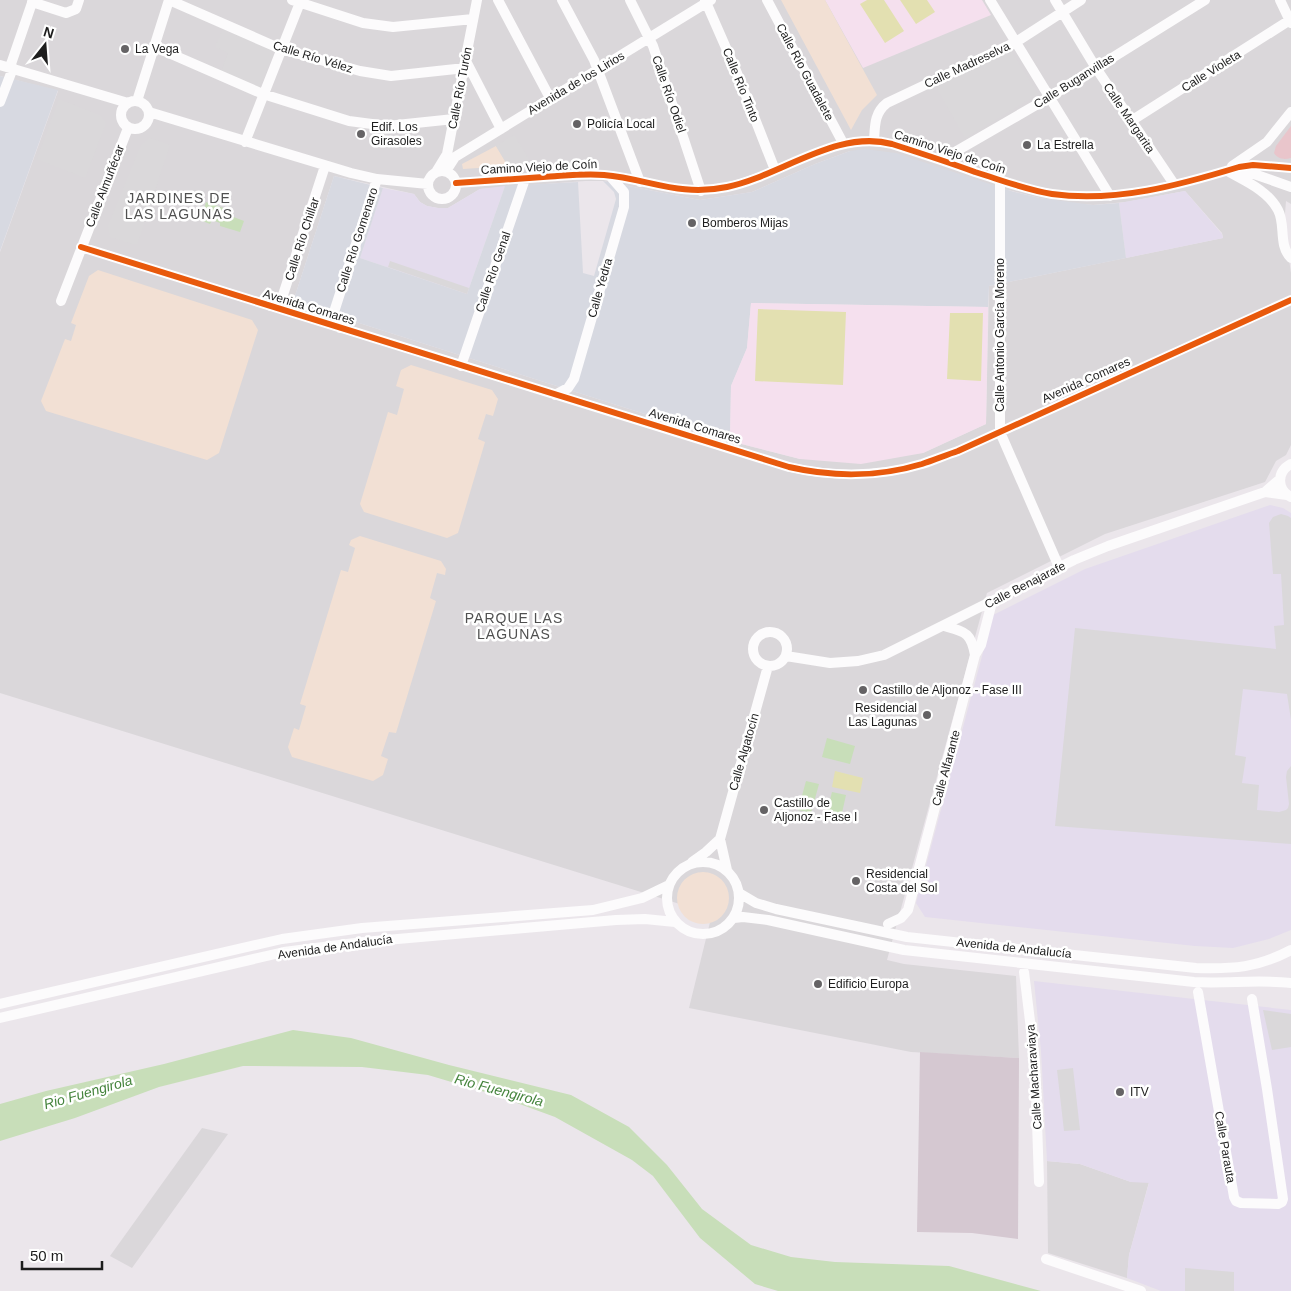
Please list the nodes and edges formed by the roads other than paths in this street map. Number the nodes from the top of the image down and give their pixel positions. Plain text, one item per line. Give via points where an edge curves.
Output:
1 (79, 0) edge
2 (169, 0) edge
3 (477, 0) edge
4 (498, 0) edge
5 (562, 0) edge
6 (630, 0) edge
7 (767, 0) edge
8 (990, 0) edge
9 (1055, 0) edge
10 (1082, 0) edge
11 (1205, 0) edge
12 (1280, 0) edge
13 (33, 1) edge
14 (298, 1) edge
15 (708, 1) edge
16 (1062, 12) junction
17 (473, 19) junction
18 (1290, 22) edge
19 (650, 39) junction
20 (1016, 42) junction
21 (155, 47) junction
22 (281, 49) junction
23 (465, 64) junction
24 (7, 67) edge
25 (1096, 68) junction
26 (597, 69) junction
27 (263, 94) junction
28 (1049, 97) junction
29 (550, 98) junction
30 (0, 102) edge
31 (132, 102) junction
32 (149, 112) junction
33 (1291, 112) edge
34 (454, 119) junction
35 (1131, 121) junction
36 (128, 128) junction
37 (501, 129) junction
38 (874, 141) junction
39 (245, 142) junction
40 (1267, 142) junction
41 (843, 144) junction
42 (941, 160) junction
43 (325, 166) junction
44 (1270, 167) junction
45 (1291, 168) edge
46 (775, 170) junction
47 (441, 172) junction
48 (1226, 172) junction
49 (610, 176) junction
50 (377, 179) junction
51 (525, 179) junction
52 (1000, 180) junction
53 (640, 182) junction
54 (456, 183) junction
55 (428, 184) junction
56 (1174, 184) junction
57 (1291, 187) edge
58 (701, 191) junction
59 (1110, 196) junction
60 (81, 247) junction
61 (1291, 258) edge
62 (1291, 300) edge
63 (61, 301) dead end
64 (270, 306) junction
65 (340, 328) junction
66 (461, 366) junction
67 (555, 395) junction
68 (1000, 432) junction
69 (1291, 464) edge
70 (1280, 480) junction
71 (1265, 492) junction
72 (1289, 496) edge
73 (1059, 567) junction
74 (992, 602) junction
75 (944, 626) junction
76 (975, 655) junction
77 (786, 656) junction
78 (768, 666) junction
79 (720, 838) junction
80 (688, 864) junction
81 (727, 870) junction
82 (669, 885) junction
83 (739, 893) junction
84 (734, 918) junction
85 (675, 922) junction
86 (888, 924) dead end
87 (1291, 950) edge
88 (1024, 972) dead end
89 (1291, 983) edge
90 (1198, 992) dead end
91 (1252, 999) dead end
92 (0, 1004) edge
93 (0, 1018) edge
94 (1039, 1182) dead end
95 (1046, 1259) dead end
96 (1141, 1291) edge

1 - 13 street via 76,9 66,13
2 - 21 street
2 - 22 street, Calle Río Vélez
3 - 17 street, Calle Río Turón
4 - 29 street
5 - 26 street
6 - 19 street, Calle Río Odiel
7 - 41 street, Calle Río Guadalete
8 - 20 street
9 - 16 street, Calle Margarita
10 - 16 street, Calle Madreselva
11 - 25 street, Calle Buganvillas
12 - 18 street
13 - 24 street
14 - 17 street via 363,23 393,27
14 - 22 street
15 - 19 street, Avenida de los Lirios
15 - 46 street, Calle Río Tinto
16 - 20 street, Calle Madreselva
16 - 25 street, Calle Margarita
17 - 23 street, Calle Río Turón
18 - 35 street, Calle Violeta
19 - 26 street, Avenida de los Lirios
19 - 58 street, Calle Río Odiel
20 - 28 street
20 - 38 street, Calle Madreselva via 887,103 876,118
21 - 27 street
21 - 31 street
22 - 23 street, Calle Río Vélez via 360,71 391,76
22 - 27 street
23 - 34 street, Calle Río Turón
23 - 37 street
24 - 30 street
24 - 31 street
25 - 28 street, Calle Buganvillas
25 - 35 street, Calle Margarita
26 - 29 street, Avenida de los Lirios
26 - 53 street
27 - 34 street via 349,121 387,126
27 - 39 street
28 - 42 street, Calle Buganvillas
28 - 59 street
29 - 37 street, Avenida de los Lirios
31 - 32 street via 146,106
31 - 36 street via 122,109 121,114 122,122
32 - 36 street via 145,126 137,130
32 - 39 street
33 - 40 street
34 - 47 street, Calle Río Turón
35 - 56 street, Calle Margarita
36 - 60 street, Calle Almuñécar
37 - 47 street, Avenida de los Lirios via 455,156
38 - 41 street, Camino Viejo de Coín
38 - 42 street, Camino Viejo de Coín
39 - 43 street
40 - 44 street via 1265,156
40 - 48 street
41 - 46 street, Camino Viejo de Coín
42 - 52 street, Camino Viejo de Coín
43 - 50 street
43 - 64 street, Calle Río Chillar via 282,298
44 - 45 street, Camino Viejo de Coín
44 - 48 street, Camino Viejo de Coín via 1253,165
46 - 58 street, Camino Viejo de Coín via 728,187
47 - 54 street via 453,176
47 - 55 street via 432,175
48 - 56 street, Camino Viejo de Coín
48 - 57 street, Camino Viejo de Coín via 1254,174
48 - 61 street via 1261,190 1278,210 1285,253
49 - 51 street, Camino Viejo de Coín
49 - 53 street, Camino Viejo de Coín
49 - 67 street, Calle Yedra via 624,192 624,207 574,379 568,388
50 - 55 street
50 - 65 street, Calle Río Gomenaro via 334,312 335,324
51 - 54 street, Camino Viejo de Coín
51 - 66 street, Calle Río Genal
52 - 59 street, Camino Viejo de Coín via 1053,194
52 - 68 street, Calle Antonio García Moreno
53 - 58 street, Camino Viejo de Coín
54 - 55 street via 455,192 444,200 431,195
56 - 59 street, Camino Viejo de Coín
60 - 63 street, Calle Almuñécar
60 - 64 street, Avenida Comares
62 - 68 street, Avenida Comares
64 - 65 street, Avenida Comares
65 - 66 street, Avenida Comares
66 - 67 street, Avenida Comares
67 - 68 street, Avenida Comares via 810,472 858,474 890,471 921,464
68 - 73 street, Calle Antonio García Moreno
69 - 70 street, Calle Benajarafe
70 - 71 street, Calle Benajarafe
70 - 72 street via 1282,490
71 - 72 street, Calle Benajarafe
71 - 73 street, Calle Benajarafe via 1108,546
73 - 74 street, Calle Benajarafe
74 - 75 street, Calle Benajarafe
74 - 76 street, Calle Alfarante via 981,645
75 - 76 street via 964,632 972,642
75 - 77 street, Calle Benajarafe via 884,655 858,661 830,663
76 - 86 street, Calle Alfarante via 908,910 901,918
77 - 78 street via 779,664
77 - 78 street via 787,646 782,637 772,633 762,635 754,644 754,650 758,660
78 - 79 street, Calle Algatocín
79 - 80 street
79 - 81 street
80 - 81 street via 711,862
80 - 82 street via 679,870
81 - 83 street
82 - 85 street via 666,900
82 - 92 street, Avenida de Andalucía via 642,898 593,910 362,928 282,939
83 - 84 street
83 - 87 street, Avenida de Andalucía via 776,909 907,937 1186,967 1226,969 1258,965
84 - 85 street via 721,930 709,934 685,930
84 - 89 street, Avenida de Andalucía via 768,920 904,950 1194,982 1255,980
85 - 93 street, Avenida de Andalucía via 609,920 284,952
88 - 94 street, Calle Macharaviaya via 1036,1062
90 - 91 street, Calle Parauta via 1234,1197 1241,1203 1278,1204 1283,1199
95 - 96 street

